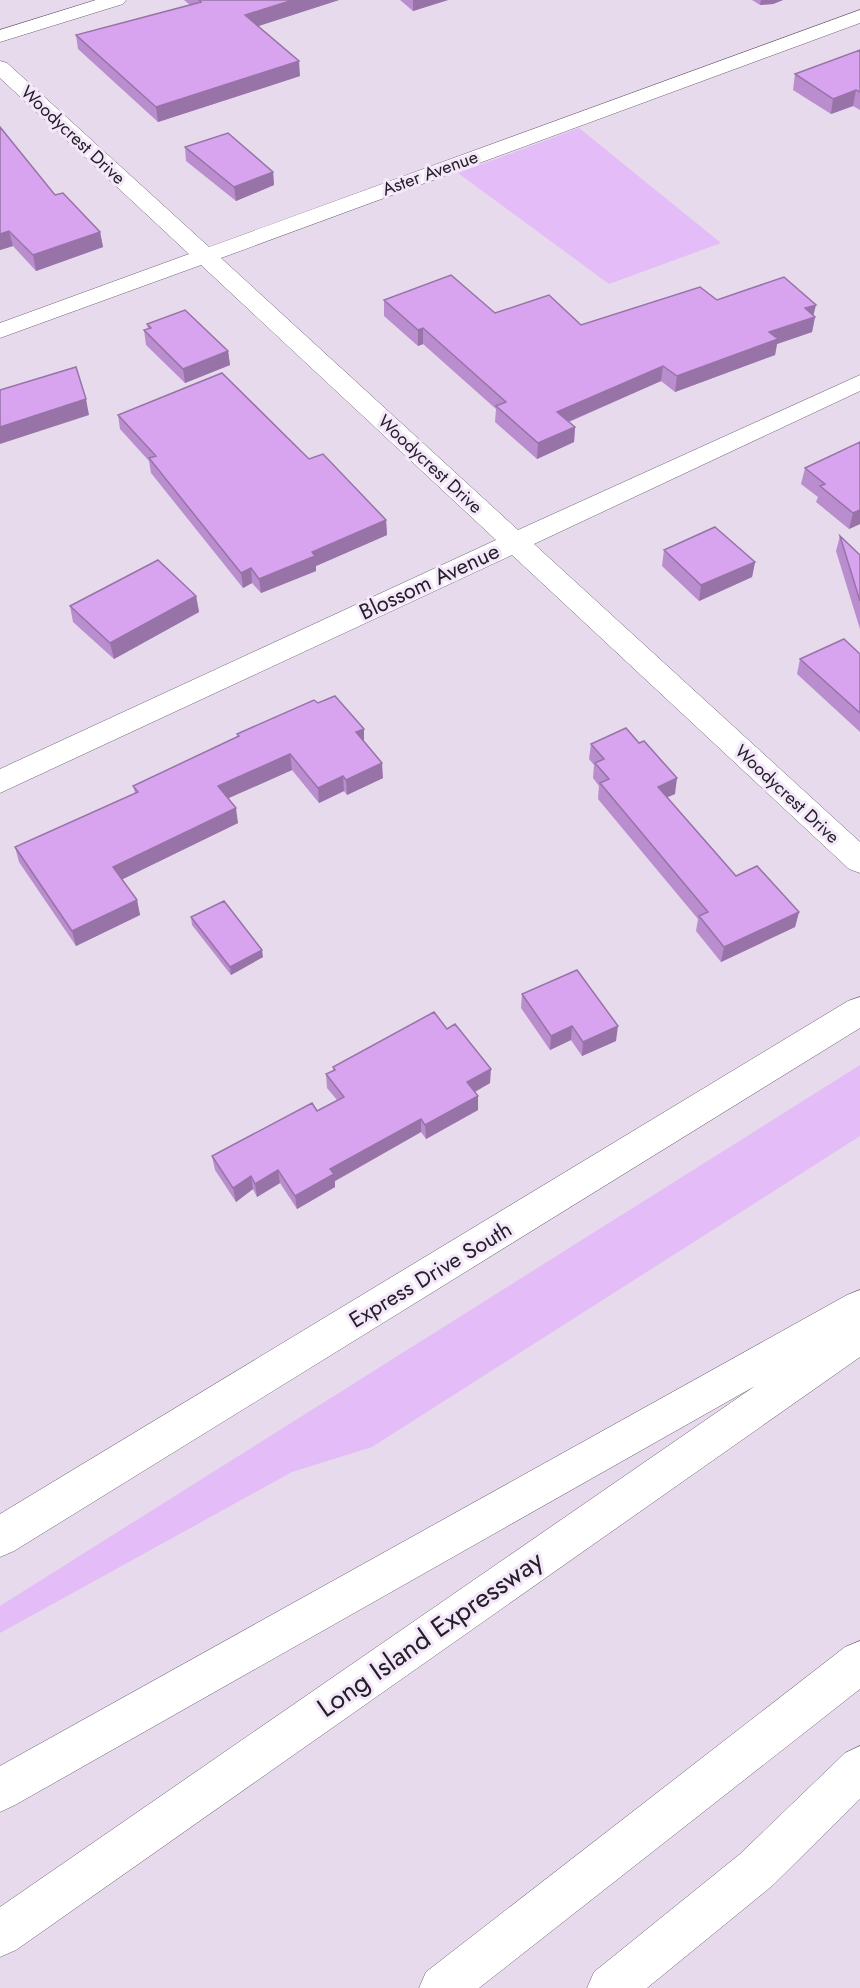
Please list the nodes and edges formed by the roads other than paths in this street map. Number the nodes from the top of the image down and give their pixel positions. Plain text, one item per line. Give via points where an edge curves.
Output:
1 (116, 0) edge
2 (860, 16) edge
3 (0, 36) edge
4 (0, 67) edge
5 (203, 256) junction
6 (0, 331) edge
7 (860, 382) edge
8 (514, 542) junction
9 (0, 782) edge
10 (860, 861) edge
11 (860, 1011) edge
12 (860, 1307) edge
13 (860, 1335) edge
14 (0, 1537) edge
15 (860, 1662) edge
16 (860, 1768) edge
17 (0, 1790) edge
18 (0, 1934) edge
19 (442, 1988) edge
20 (610, 1988) edge

1 - 3 main road
2 - 5 main road, Aster Avenue
4 - 5 main road, Woodycrest Drive
5 - 6 main road, Aster Avenue
5 - 8 main road, Woodycrest Drive
7 - 8 main road, Blossom Avenue
8 - 9 main road, Blossom Avenue
8 - 10 main road, Woodycrest Drive
11 - 14 main road, Express Drive South
12 - 17 main road
13 - 18 main road, Long Island Expressway
15 - 19 main road
16 - 20 main road via 756,1870

